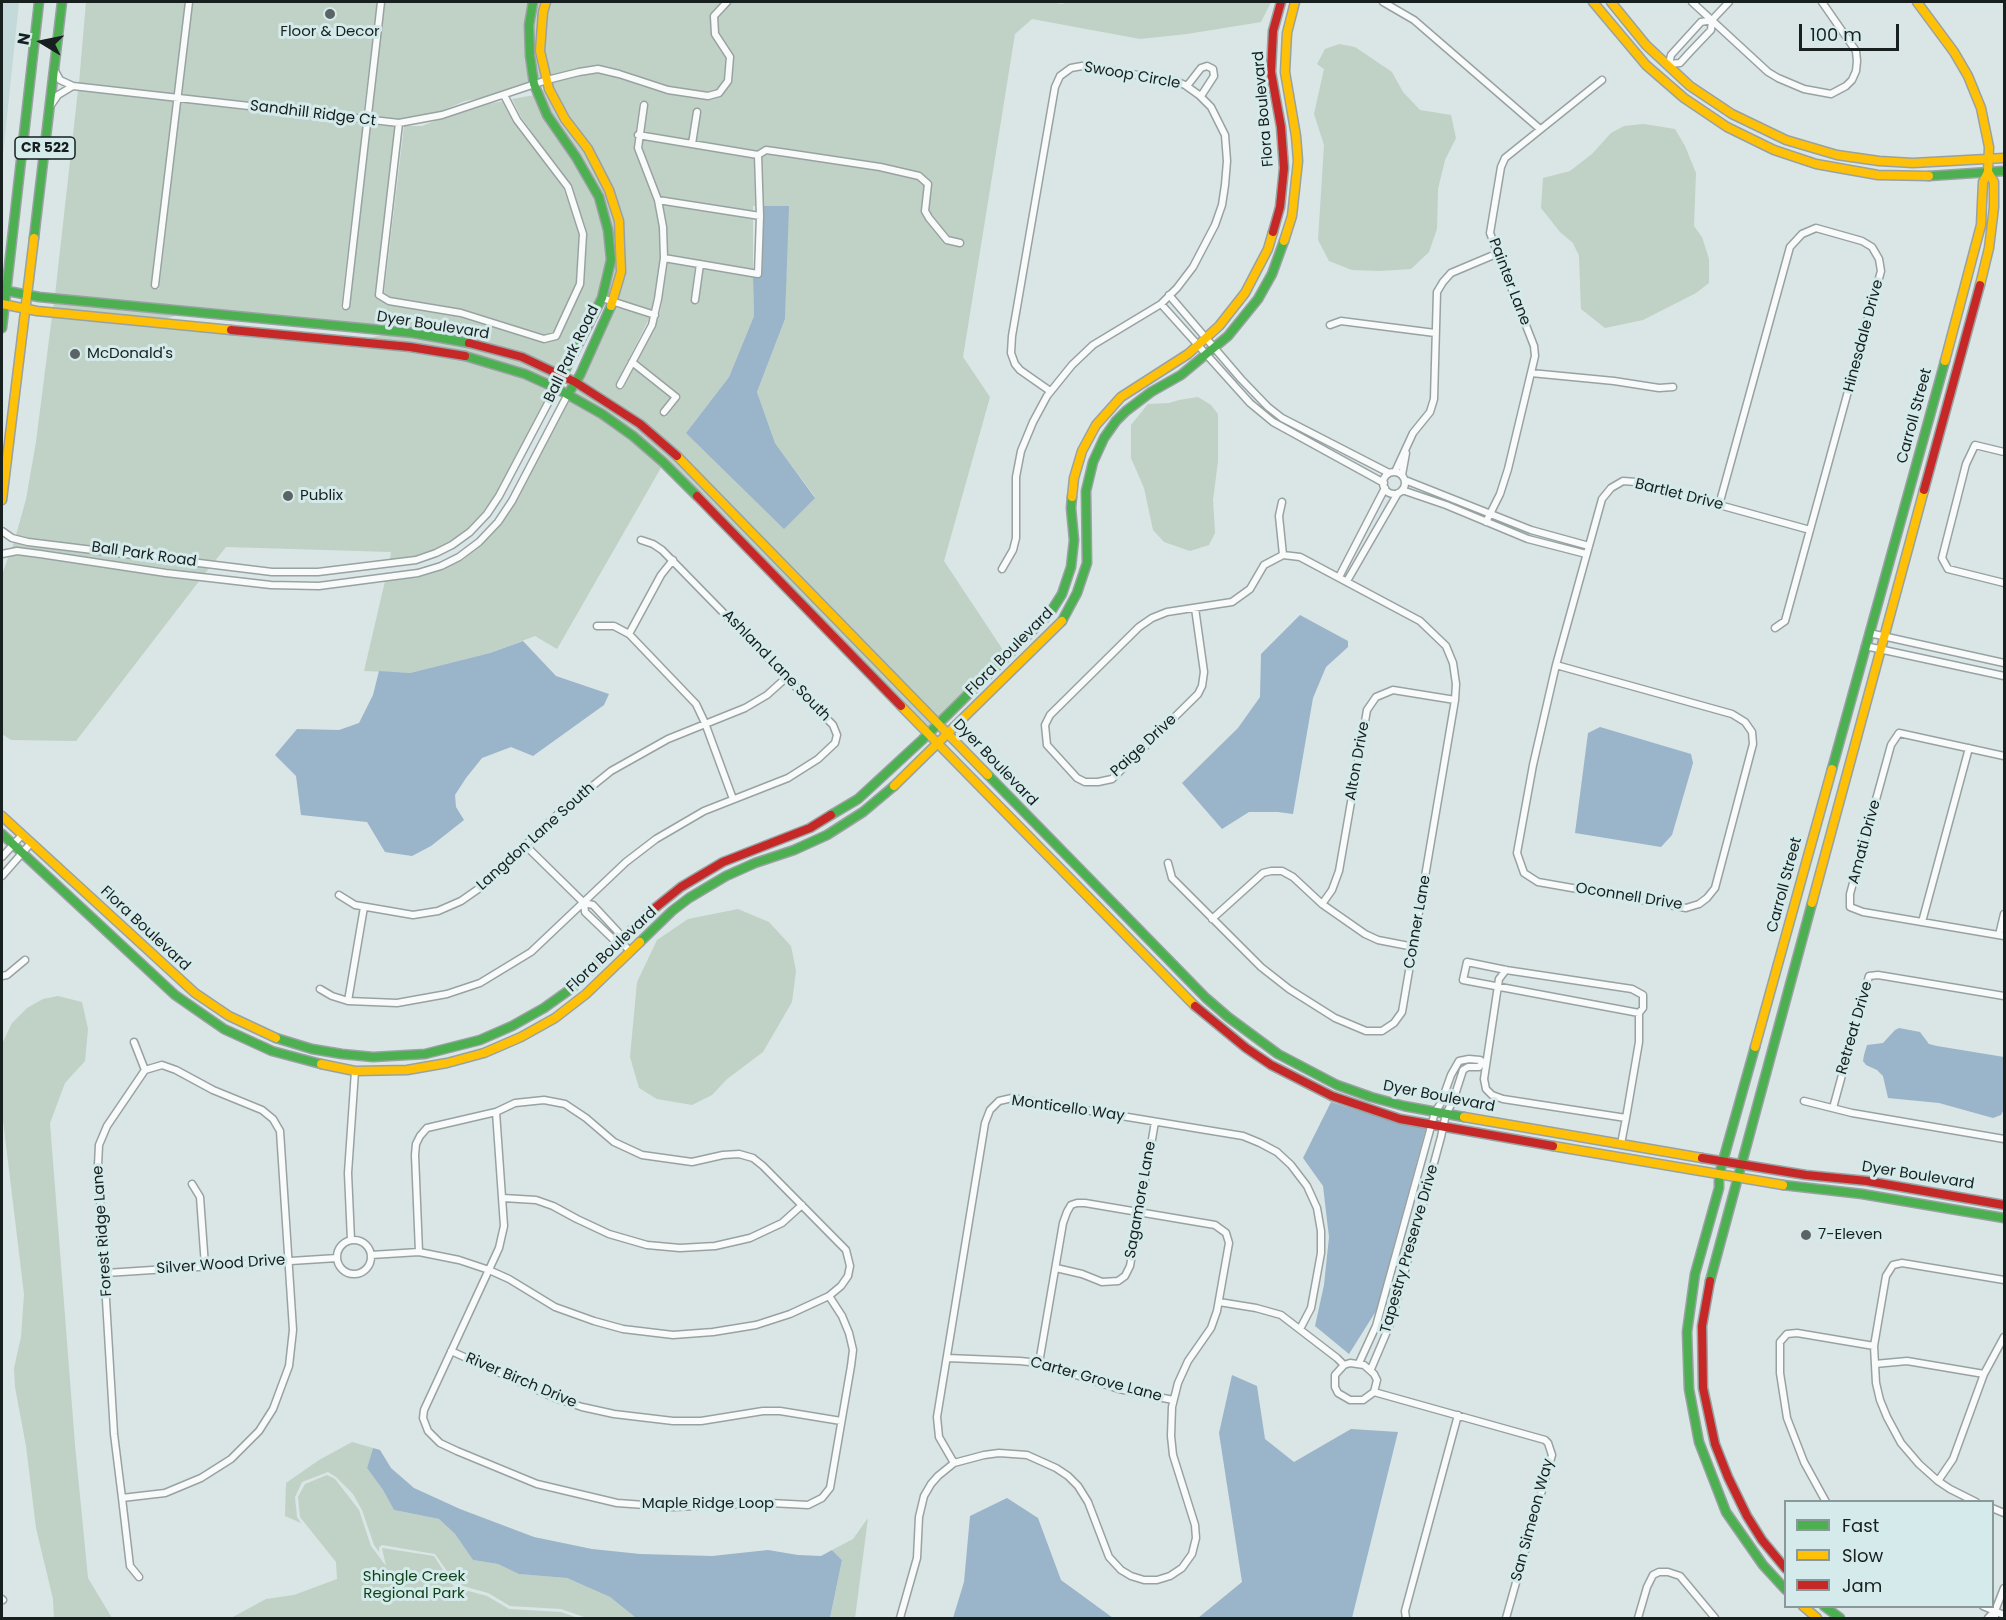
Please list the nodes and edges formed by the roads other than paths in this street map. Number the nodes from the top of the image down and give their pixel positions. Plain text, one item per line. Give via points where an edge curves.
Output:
1 (39, 2) edge
2 (62, 2) edge
3 (189, 2) edge
4 (381, 2) edge
5 (532, 2) edge
6 (546, 2) edge
7 (727, 2) edge
8 (1281, 2) edge
9 (1295, 2) edge
10 (1383, 2) edge
11 (1593, 2) edge
12 (1611, 2) edge
13 (1692, 2) edge
14 (1729, 2) edge
15 (1822, 2) edge
16 (1917, 2) edge
17 (1712, 20) junction
18 (1668, 65) junction
19 (54, 70) junction
20 (1658, 76) junction
21 (547, 80) junction
22 (1602, 80) dead end
23 (534, 84) junction
24 (73, 86) junction
25 (1187, 86) junction
26 (504, 95) junction
27 (1201, 96) junction
28 (177, 98) junction
29 (644, 105) dead end
30 (49, 108) junction
31 (697, 112) dead end
32 (367, 121) junction
33 (399, 123) junction
34 (1540, 129) junction
35 (639, 135) junction
36 (692, 144) junction
37 (758, 155) junction
38 (2004, 158) edge
39 (1989, 159) junction
40 (2004, 171) edge
41 (1988, 172) junction
42 (658, 200) junction
43 (760, 216) junction
44 (960, 243) dead end
45 (1496, 254) junction
46 (664, 258) junction
47 (700, 264) junction
48 (1969, 275) junction
49 (155, 285) dead end
50 (4, 290) edge
51 (27, 295) junction
52 (1169, 296) junction
53 (602, 298) junction
54 (695, 300) dead end
55 (612, 301) junction
56 (3, 304) edge
57 (1161, 304) junction
58 (346, 306) dead end
59 (26, 309) junction
60 (1186, 314) junction
61 (655, 315) junction
62 (254, 318) junction
63 (164, 322) junction
64 (1177, 322) junction
65 (1330, 325) dead end
66 (2, 328) edge
67 (387, 331) junction
68 (265, 332) junction
69 (1435, 333) junction
70 (1207, 338) junction
71 (1198, 346) junction
72 (1215, 348) junction
73 (1206, 356) junction
74 (632, 362) junction
75 (1531, 373) junction
76 (563, 376) junction
77 (1241, 379) junction
78 (575, 382) junction
79 (621, 385) dead end
80 (1954, 385) junction
81 (1233, 386) junction
82 (1673, 387) dead end
83 (556, 388) junction
84 (1050, 391) junction
85 (568, 394) junction
86 (664, 412) dead end
87 (1312, 434) junction
88 (1307, 441) junction
89 (2004, 452) edge
90 (512, 473) junction
91 (1398, 475) junction
92 (524, 479) junction
93 (1384, 485) junction
94 (1400, 491) junction
95 (2, 500) edge
96 (1282, 502) dead end
97 (1719, 505) junction
98 (1490, 514) junction
99 (1486, 522) junction
100 (1810, 530) junction
101 (2, 531) edge
102 (641, 540) dead end
103 (452, 545) junction
104 (1589, 546) junction
105 (2, 554) edge
106 (1586, 554) junction
107 (1283, 555) junction
108 (459, 557) junction
109 (672, 560) junction
110 (1002, 569) dead end
111 (1339, 577) junction
112 (1347, 581) junction
113 (2004, 583) edge
114 (1196, 608) junction
115 (597, 626) dead end
116 (1775, 628) dead end
117 (1869, 633) junction
118 (629, 634) junction
119 (1885, 637) junction
120 (1865, 646) junction
121 (1881, 650) junction
122 (2004, 663) edge
123 (1556, 665) junction
124 (2004, 676) edge
125 (787, 677) junction
126 (1455, 700) junction
127 (705, 723) junction
128 (938, 724) junction
129 (928, 733) junction
130 (948, 733) junction
131 (937, 743) junction
132 (1969, 748) junction
133 (2004, 756) edge
134 (733, 799) junction
135 (2, 816) edge
136 (2, 834) edge
137 (22, 835) junction
138 (31, 843) junction
139 (13, 844) junction
140 (526, 846) junction
141 (22, 853) junction
142 (2, 856) edge
143 (1168, 863) dead end
144 (2, 876) edge
145 (339, 895) dead end
146 (584, 903) junction
147 (1322, 904) junction
148 (363, 907) junction
149 (1104, 912) junction
150 (2004, 914) edge
151 (1129, 919) junction
152 (1212, 919) junction
153 (608, 921) junction
154 (1922, 922) junction
155 (601, 928) junction
156 (2002, 935) edge
157 (138, 941) junction
158 (621, 942) junction
159 (1414, 947) junction
160 (146, 948) junction
161 (129, 951) junction
162 (630, 951) junction
163 (137, 959) junction
164 (25, 960) dead end
165 (1506, 970) junction
166 (2, 976) edge
167 (1498, 987) junction
168 (320, 989) dead end
169 (2004, 996) edge
170 (348, 1001) junction
171 (1639, 1013) junction
172 (134, 1042) dead end
173 (355, 1056) junction
174 (1484, 1064) junction
175 (145, 1070) junction
176 (355, 1071) junction
177 (1804, 1101) dead end
178 (1833, 1108) junction
179 (496, 1112) junction
180 (1435, 1112) junction
181 (1446, 1114) junction
182 (1626, 1118) junction
183 (1155, 1122) junction
184 (1432, 1126) junction
185 (1444, 1128) junction
186 (2004, 1139) edge
187 (1621, 1144) junction
188 (1723, 1162) junction
189 (1741, 1164) junction
190 (1719, 1175) junction
191 (1738, 1178) junction
192 (192, 1184) dead end
193 (1412, 1193) junction
194 (1425, 1197) junction
195 (503, 1198) junction
196 (802, 1205) junction
197 (2004, 1205) edge
198 (1139, 1212) junction
199 (2004, 1218) edge
200 (351, 1240) junction
201 (419, 1252) junction
202 (371, 1255) junction
203 (337, 1258) junction
204 (288, 1260) junction
205 (205, 1266) junction
206 (1056, 1268) junction
207 (489, 1270) junction
208 (106, 1272) junction
209 (2004, 1280) edge
210 (1388, 1282) junction
211 (1400, 1287) junction
212 (829, 1296) junction
213 (1219, 1302) junction
214 (1300, 1329) junction
215 (2004, 1337) edge
216 (1874, 1346) junction
217 (451, 1351) junction
218 (947, 1358) junction
219 (1039, 1363) junction
220 (1359, 1364) junction
221 (1875, 1364) junction
222 (1344, 1365) junction
223 (1371, 1369) junction
224 (1984, 1374) junction
225 (1703, 1388) junction
226 (1689, 1389) junction
227 (1374, 1392) junction
228 (1173, 1400) junction
229 (1458, 1415) junction
230 (841, 1421) junction
231 (954, 1463) junction
232 (1938, 1481) junction
233 (122, 1498) junction
234 (1825, 1500) edge
235 (1972, 1500) edge
236 (1784, 1568) edge
237 (139, 1577) dead end
238 (2004, 1588) edge
239 (1784, 1589) edge
240 (1805, 1608) edge
241 (1827, 1608) edge
242 (1995, 1615) edge
243 (2004, 1615) edge
244 (900, 1618) edge
245 (1406, 1618) edge
246 (1506, 1618) edge
247 (1638, 1618) edge
248 (1715, 1618) edge
249 (1817, 1618) edge
250 (1840, 1618) edge
251 (1988, 1618) edge

1 - 50 main road, CR 522
2 - 19 main road, CR 522
3 - 28 street
4 - 32 street
5 - 23 main road, Ball Park Road via 529,25
6 - 21 main road, Ball Park Road via 540,51
7 - 21 street, Sandhill Ridge Ct via 714,16 715,34 730,57 728,81 719,93 708,96 668,90 598,69
8 - 70 main road, Flora Boulevard via 1271,72 1284,152 1280,207 1254,279
9 - 72 main road, Flora Boulevard via 1285,49 1298,161 1292,216 1280,255 1258,299
10 - 34 street via 1414,20
11 - 20 main road
12 - 18 main road
13 - 17 street
14 - 17 street
15 - 17 street via 1856,51 1857,61 1852,80 1831,94 1804,89 1778,78
16 - 39 main road, Carroll Street via 1954,52 1973,87 1981,108
17 - 18 street via 1701,22 1671,56
17 - 18 street via 1711,30 1680,63
18 - 20 main road
18 - 39 main road via 1732,114 1813,149 1899,163
19 - 24 street via 60,80
19 - 30 main road, CR 522
20 - 41 main road via 1727,127 1774,150 1816,164 1904,176
21 - 23 street, Sandhill Ridge Ct
21 - 55 main road, Ball Park Road via 565,119 588,149 609,190 619,221 621,272
22 - 34 street, Painter Lane
23 - 26 street, Sandhill Ridge Ct
23 - 53 main road, Ball Park Road via 547,115 599,197 611,260
24 - 28 street, Sandhill Ridge Ct
24 - 30 street via 58,95
25 - 27 street, Swoop Circle
25 - 27 street via 1201,68 1213,69 1214,76
25 - 84 street, Swoop Circle via 1082,66 1060,76 1055,87 1011,352 1020,370
26 - 33 street, Sandhill Ridge Ct via 442,115
26 - 33 street via 517,120 568,188 583,234 580,284 556,336 544,339 461,313 389,301 379,294
27 - 52 street, Swoop Circle via 1225,135 1227,161 1222,205 1207,244
28 - 32 street, Sandhill Ridge Ct
28 - 49 street
29 - 35 street
30 - 51 main road, CR 522
31 - 36 street
32 - 33 street, Sandhill Ridge Ct
32 - 58 street
34 - 45 street, Painter Lane via 1505,158 1501,167 1490,234
35 - 36 street
35 - 42 street via 638,148
36 - 37 street
37 - 43 street
37 - 44 street via 765,150 920,176 928,184 925,211 929,218 947,240
38 - 39 main road
39 - 41 main road, Carroll Street
40 - 41 main road
41 - 48 main road, Carroll Street via 1983,182 1981,225
41 - 80 main road, Carroll Street via 1994,182 1989,248
42 - 43 street
42 - 46 street
43 - 47 street via 758,274
45 - 69 street via 1451,273 1443,282 1437,292
45 - 75 street, Painter Lane via 1534,346
46 - 47 street
46 - 61 street
47 - 54 street
48 - 80 main road via 1970,286 1947,372
48 - 117 main road, Carroll Street
50 - 51 main road, Dyer Boulevard
50 - 56 main road, CR 522
51 - 59 main road, CR 522
51 - 62 main road, Dyer Boulevard
52 - 57 street, Swoop Circle
52 - 60 street
53 - 55 street
53 - 76 main road, Ball Park Road
55 - 61 street
55 - 78 main road, Ball Park Road
56 - 59 main road, Dyer Boulevard
56 - 66 main road, CR 522
57 - 64 street
57 - 84 street, Swoop Circle via 1093,345
59 - 63 main road, Dyer Boulevard
59 - 95 main road, CR 522
60 - 64 street
60 - 70 street
61 - 74 street
62 - 63 main road via 246,326 178,319
62 - 67 main road, Dyer Boulevard
63 - 68 main road, Dyer Boulevard
64 - 71 street
65 - 69 street via 1341,321
67 - 68 main road via 369,334 283,326
67 - 76 main road, Dyer Boulevard via 454,339 490,348 522,357
68 - 83 main road, Dyer Boulevard via 456,353
69 - 91 street via 1434,399 1430,412 1413,434
70 - 71 main road, Flora Boulevard
70 - 72 street
71 - 73 street
71 - 128 main road, Flora Boulevard via 1126,393 1096,425 1074,478 1073,554 1062,594 1037,628
72 - 73 main road, Flora Boulevard
72 - 77 street
73 - 81 street
73 - 130 main road, Flora Boulevard via 1135,405 1109,430 1089,474 1085,506 1087,563 1067,612
74 - 79 street
74 - 86 street via 676,397
75 - 82 street
75 - 98 street, Painter Lane via 1508,469
76 - 78 main road, Dyer Boulevard
76 - 83 main road, Ball Park Road
77 - 81 street
77 - 87 street via 1282,418
78 - 85 main road, Ball Park Road
78 - 128 main road, Dyer Boulevard via 640,424 674,453
80 - 119 main road, Carroll Street
81 - 88 street via 1273,422
83 - 85 main road, Dyer Boulevard
83 - 90 street, Ball Park Road
84 - 110 street, Swoop Circle via 1021,451 1016,477 1016,538
85 - 92 street, Ball Park Road
85 - 129 main road, Dyer Boulevard via 633,436 663,462
87 - 88 street
87 - 91 street
88 - 93 street
89 - 113 street via 1975,445 1966,464 1942,558 1948,569
90 - 92 street
90 - 103 street, Ball Park Road via 487,514
91 - 93 street via 1385,477
91 - 94 street
91 - 98 street
92 - 108 street, Ball Park Road via 498,522
93 - 94 street via 1393,493
93 - 111 street
94 - 99 street
94 - 112 street
96 - 107 street via 1279,516
97 - 100 street, Bartlet Drive
97 - 100 street, Hinesdale Drive via 1790,248 1802,234 1816,228 1862,241 1879,259 1881,271
97 - 104 street, Bartlet Drive via 1623,481 1602,499
98 - 99 street, Painter Lane
98 - 104 street
99 - 106 street via 1528,539
100 - 116 street via 1785,621
101 - 103 street, Ball Park Road via 28,542 294,573 399,563
102 - 109 street, Ashland Lane South via 657,546
103 - 108 street
104 - 106 street, Oconnell Drive
105 - 108 street, Ball Park Road via 29,552 200,577 294,586 418,573
106 - 123 street, Oconnell Drive
107 - 111 street via 1300,557
107 - 114 street, Paige Drive via 1264,566 1250,589 1232,602
109 - 118 street
109 - 125 street, Ashland Lane South
111 - 112 street
112 - 126 street, Conner Lane via 1420,621 1440,639 1453,663
114 - 114 street, Paige Drive via 1204,672 1198,694 1112,779 1085,782 1077,778 1047,745 1050,715 1139,627 1167,612
115 - 118 street via 614,626
117 - 119 street
117 - 120 main road, Carroll Street
118 - 127 street via 692,698
119 - 121 main road, Carroll Street
119 - 122 street
120 - 121 street
120 - 188 main road, Carroll Street
121 - 124 street
121 - 189 main road, Carroll Street
123 - 123 street, Oconnell Drive via 1517,853 1524,873 1538,882 1686,908 1699,904 1715,888 1753,744 1752,732 1732,714
125 - 127 street, Langdon Lane South via 754,704
125 - 134 street, Ashland Lane South via 833,725 835,743 788,778
126 - 147 street, Alton Drive via 1393,690 1376,697 1367,710 1339,871
126 - 159 street, Conner Lane
127 - 134 street
127 - 140 street, Langdon Lane South via 611,771
128 - 129 main road, Flora Boulevard
128 - 130 main road, Dyer Boulevard
129 - 131 main road, Dyer Boulevard
129 - 158 main road, Flora Boulevard via 858,799 810,828 737,855 697,876 664,900
130 - 131 main road, Flora Boulevard
130 - 151 main road, Dyer Boulevard
131 - 149 main road, Dyer Boulevard
131 - 162 main road, Flora Boulevard via 863,812 811,843 742,868 709,885 672,911
132 - 133 street, Amati Drive
132 - 154 street
132 - 154 street, Amati Drive via 1899,733 1891,745 1850,894 1851,906 1863,912
134 - 146 street, Ashland Lane South via 656,839
135 - 137 main road, Flora Boulevard
136 - 139 main road, Flora Boulevard
137 - 138 main road, Flora Boulevard
137 - 139 street
138 - 141 street
138 - 157 main road, Flora Boulevard
139 - 141 main road, Flora Boulevard
139 - 142 street
140 - 146 street
140 - 148 street, Langdon Lane South via 484,885 446,908 420,915
141 - 144 street
141 - 161 main road, Flora Boulevard
143 - 152 street, Conner Lane via 1172,878
145 - 148 street, Langdon Lane South
146 - 153 street via 593,905
146 - 155 street via 585,912
146 - 170 street, Ashland Lane South via 531,952 480,983 416,1001
147 - 152 street via 1293,877 1271,871 1255,879
147 - 159 street via 1365,934
148 - 170 street
149 - 151 main road
149 - 184 main road, Dyer Boulevard via 1198,1009 1271,1065 1332,1096
150 - 156 street
151 - 180 main road, Dyer Boulevard via 1206,998 1278,1054 1360,1093
152 - 159 street, Conner Lane via 1289,989 1335,1018 1365,1031 1382,1031 1402,1012
153 - 155 street
153 - 158 street via 619,933
154 - 156 street, Amati Drive
155 - 158 street
157 - 160 main road, Flora Boulevard
157 - 161 street
158 - 162 street
158 - 173 main road, Flora Boulevard via 557,999 498,1033 425,1054
160 - 163 street
160 - 173 main road, Flora Boulevard via 195,993 250,1027 297,1045
161 - 163 main road, Flora Boulevard
162 - 176 main road, Flora Boulevard via 572,1005 503,1046 407,1070
163 - 176 main road, Flora Boulevard via 193,1008 243,1038 297,1059
164 - 166 street
165 - 167 street
165 - 167 street via 1467,962 1464,980
165 - 171 street via 1632,989 1643,995
167 - 171 street
167 - 174 street
168 - 170 street, Ashland Lane South
169 - 178 street, Retreat Drive via 1869,976
171 - 182 street via 1639,1042
172 - 175 street
173 - 176 main road
174 - 180 street, Tapestry Preserve Drive via 1480,1060 1459,1061
174 - 181 street, Tapestry Preserve Drive via 1463,1070
174 - 182 street via 1486,1089 1492,1095
175 - 204 street via 162,1065 176,1070 262,1110 273,1119 280,1131
175 - 208 street, Forest Ridge Lane via 107,1126 99,1145
176 - 200 street via 348,1173
177 - 178 street
178 - 186 street
179 - 195 street, Maple Ridge Loop
179 - 196 street via 515,1102 543,1100 565,1104 614,1142 642,1155 692,1162 723,1155 753,1158
179 - 201 street via 436,1125 420,1136 415,1155
180 - 181 main road, Dyer Boulevard
180 - 184 street, Tapestry Preserve Drive
181 - 185 street, Tapestry Preserve Drive
181 - 187 main road, Dyer Boulevard
182 - 187 street
183 - 198 street, Sagamore Lane
183 - 214 street, Monticello Way via 1243,1136 1260,1143 1277,1152 1307,1186 1317,1208 1321,1253 1311,1308
183 - 218 street, Monticello Way via 1012,1098 999,1101 990,1110
184 - 185 main road, Dyer Boulevard
184 - 193 street, Tapestry Preserve Drive
185 - 190 main road, Dyer Boulevard
185 - 194 street, Tapestry Preserve Drive
187 - 188 main road, Dyer Boulevard
188 - 189 main road, Dyer Boulevard
188 - 190 main road, Carroll Street
189 - 191 main road, Carroll Street
189 - 197 main road, Dyer Boulevard
190 - 191 main road, Dyer Boulevard
190 - 226 main road, Carroll Street via 1690,1300
191 - 199 main road, Dyer Boulevard
191 - 225 main road, Carroll Street via 1711,1272 1702,1326
192 - 205 street via 200,1197
193 - 194 street
193 - 210 street, Tapestry Preserve Drive
194 - 211 street, Tapestry Preserve Drive
195 - 196 street via 536,1200 609,1234 647,1245 680,1248 750,1238 782,1223
195 - 207 street, Maple Ridge Loop via 504,1226
196 - 212 street via 846,1250 848,1276
198 - 206 street via 1085,1203 1071,1205 1063,1223
198 - 206 street, Sagamore Lane via 1130,1266 1118,1281 1102,1282
198 - 213 street via 1215,1225 1226,1233 1229,1243
200 - 202 street via 364,1243
200 - 203 street via 342,1244
201 - 202 street
201 - 207 street
202 - 203 street via 367,1268 354,1274 345,1271
203 - 204 street, Silver Wood Drive
204 - 205 street, Silver Wood Drive
204 - 233 street via 293,1330 289,1366 273,1408 259,1431 231,1459 201,1478 165,1493
205 - 208 street, Silver Wood Drive
206 - 219 street
207 - 212 street via 555,1307 594,1321 673,1335 756,1325
207 - 217 street, Maple Ridge Loop
208 - 233 street, Forest Ridge Lane via 114,1434
209 - 216 street via 1902,1263 1893,1265 1886,1276
210 - 211 street
210 - 220 street, Tapestry Preserve Drive via 1376,1326
211 - 223 street, Tapestry Preserve Drive via 1384,1343
212 - 230 street, Maple Ridge Loop via 842,1316 853,1350
213 - 214 street via 1268,1310
213 - 228 street via 1211,1328 1188,1361
214 - 222 street
215 - 224 street
216 - 221 street
216 - 234 street via 1797,1333 1787,1334 1780,1342 1779,1373 1787,1418 1804,1462
217 - 230 street, River Birch Drive via 555,1398 614,1414 701,1421 780,1411
217 - 230 street, Maple Ridge Loop via 423,1418 428,1431 440,1443 537,1484 617,1503 673,1507 808,1505 822,1498 830,1488
218 - 219 street, Carter Grove Lane
218 - 231 street, Monticello Way via 937,1427
219 - 228 street, Carter Grove Lane via 1119,1389
220 - 222 street
220 - 223 street
221 - 224 street via 1906,1361
221 - 232 street via 1880,1400 1895,1432 1908,1452
222 - 227 street via 1335,1375 1338,1393 1357,1401
223 - 227 street via 1377,1380
224 - 232 street via 1953,1459
225 - 226 main road
225 - 236 main road, Carroll Street via 1715,1444 1728,1477 1747,1516
226 - 239 main road, Carroll Street via 1699,1442 1726,1512
227 - 229 street, San Simeon Way
228 - 231 street via 1173,1455 1196,1538 1192,1554 1182,1568 1157,1580 1131,1576 1109,1557 1088,1502 1078,1486 1056,1468 1012,1453
229 - 245 street
229 - 246 street, San Simeon Way via 1545,1440 1551,1450
231 - 244 street via 938,1476 924,1496 917,1558
232 - 235 street
233 - 237 street, Forest Ridge Lane via 130,1566
238 - 242 street
240 - 249 main road
241 - 250 main road
242 - 243 street
242 - 251 street
247 - 248 street via 1647,1587 1659,1572 1680,1576

